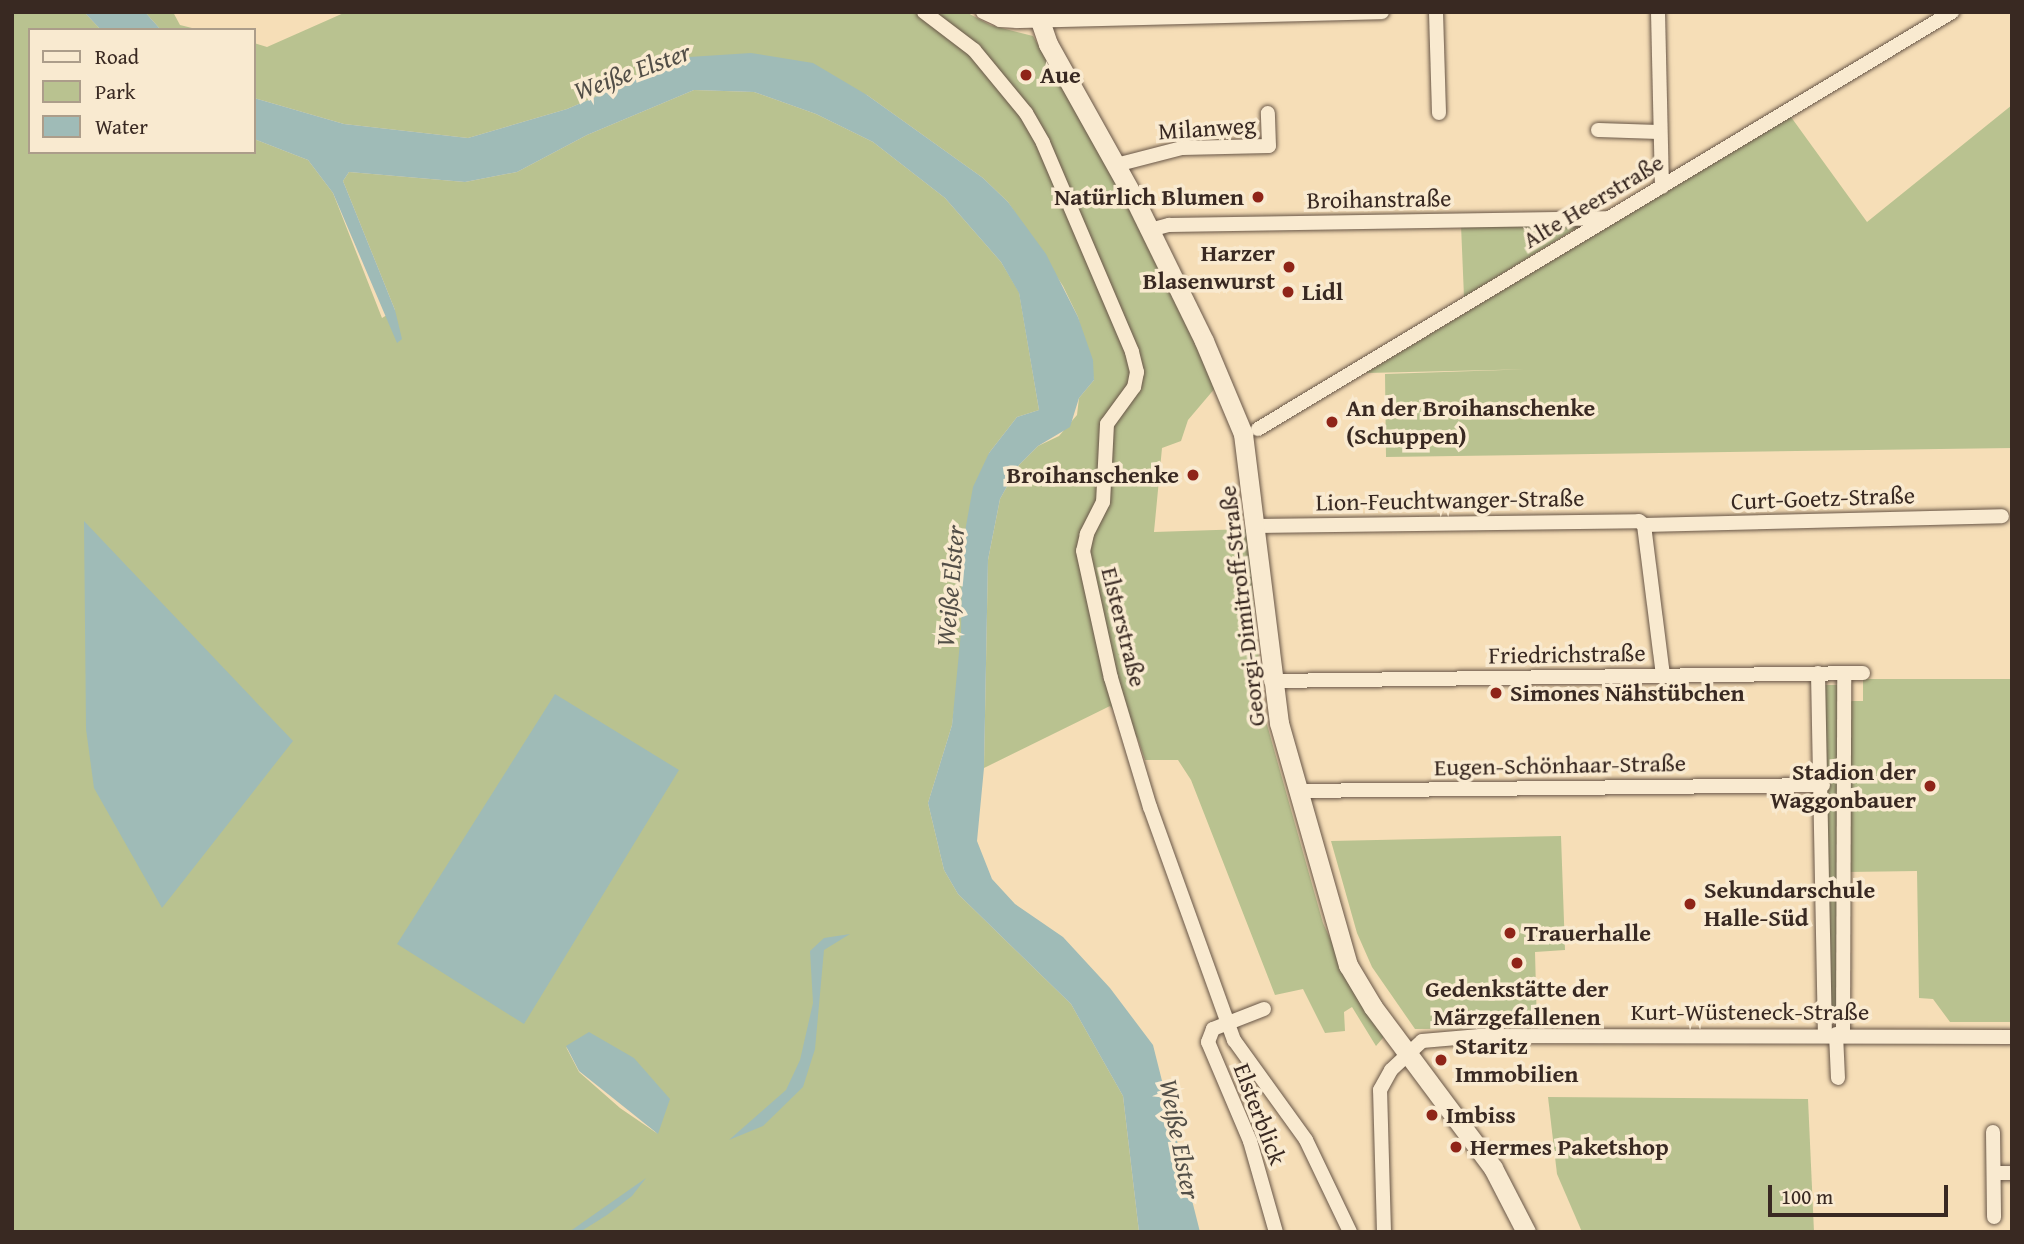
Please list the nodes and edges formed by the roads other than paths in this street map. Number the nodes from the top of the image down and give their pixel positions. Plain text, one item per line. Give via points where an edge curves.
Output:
1 (924, 12) edge
2 (983, 12) edge
3 (1382, 12) edge
4 (1436, 12) edge
5 (1658, 12) edge
6 (1952, 12) edge
7 (1372, 13) edge
8 (1038, 15) edge
9 (1268, 113) dead end
10 (1439, 114) dead end
11 (1598, 130) dead end
12 (1659, 132) junction
13 (1116, 165) junction
14 (1662, 187) junction
15 (1610, 218) junction
16 (1150, 230) junction
17 (1258, 429) dead end
18 (2003, 516) dead end
19 (1644, 525) junction
20 (1255, 526) junction
21 (1818, 673) junction
22 (1844, 673) junction
23 (1863, 673) dead end
24 (1663, 675) junction
25 (1271, 681) junction
26 (1823, 785) junction
27 (1297, 791) junction
28 (1264, 1009) dead end
29 (1228, 1023) junction
30 (1835, 1034) junction
31 (2012, 1037) edge
32 (1408, 1051) junction
33 (1838, 1078) dead end
34 (1993, 1132) dead end
35 (1994, 1174) junction
36 (2012, 1174) edge
37 (1994, 1217) dead end
38 (1276, 1232) edge
39 (1350, 1232) edge
40 (1384, 1232) edge
41 (1526, 1232) edge

1 - 29 street, Elsterstraße via 974,50 1026,113 1132,352 1137,372 1134,387 1107,424 1103,502 1087,534 1085,569 1150,807
2 - 8 street via 1000,20
3 - 7 street
4 - 10 street
5 - 12 street
6 - 14 street, Alte Heerstraße
7 - 8 street
8 - 13 street, Georgi-Dimitroff-Straße via 1063,73
9 - 13 street, Milanweg via 1269,146 1182,148
11 - 12 street
12 - 14 street
13 - 16 street, Georgi-Dimitroff-Straße
14 - 15 street, Alte Heerstraße
15 - 16 street, Broihanstraße via 1169,225
15 - 17 street, Alte Heerstraße
16 - 20 street, Georgi-Dimitroff-Straße via 1233,403 1248,454
18 - 19 street, Curt-Goetz-Straße
19 - 20 street, Lion-Feuchtwanger-Straße via 1639,520
19 - 24 street
20 - 25 street, Georgi-Dimitroff-Straße
21 - 22 street, Friedrichstraße
21 - 24 street, Friedrichstraße
21 - 26 street
22 - 23 street, Friedrichstraße
22 - 30 street
24 - 25 street, Friedrichstraße
25 - 27 street, Georgi-Dimitroff-Straße
26 - 27 street, Eugen-Schönhaar-Straße
26 - 30 street
27 - 32 street, Georgi-Dimitroff-Straße via 1348,965
28 - 29 street
29 - 38 street, Elsterblick via 1213,1029 1208,1042 1250,1141
29 - 39 street, Elsterstraße via 1234,1040 1323,1169
30 - 31 street, Kurt-Wüsteneck-Straße
30 - 32 street, Kurt-Wüsteneck-Straße via 1480,1036 1422,1041
30 - 33 street
32 - 40 street via 1380,1090
32 - 41 street, Georgi-Dimitroff-Straße via 1493,1168
34 - 35 street
35 - 36 street
35 - 37 street

